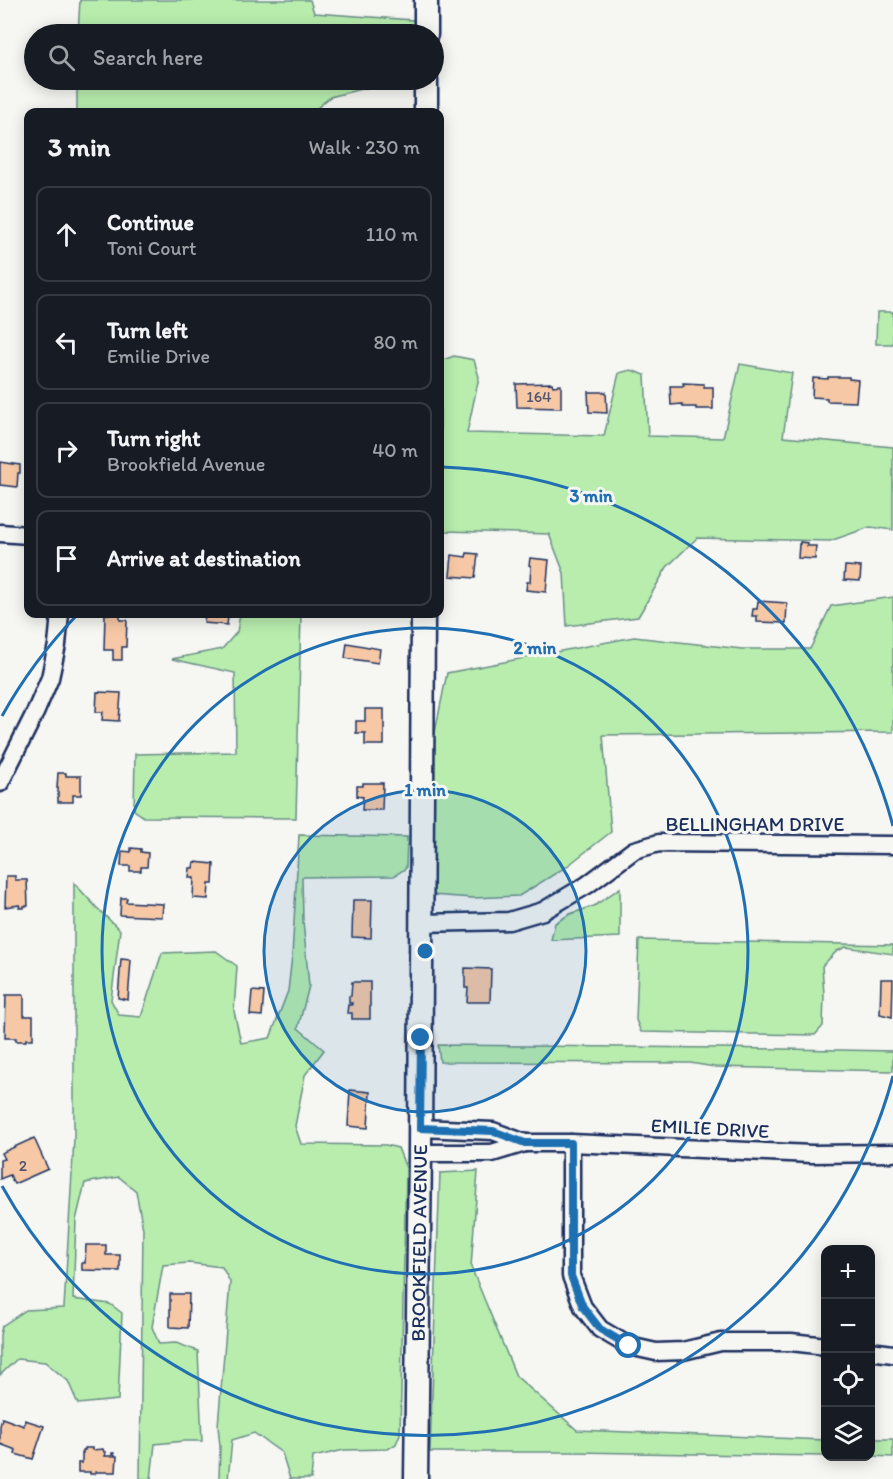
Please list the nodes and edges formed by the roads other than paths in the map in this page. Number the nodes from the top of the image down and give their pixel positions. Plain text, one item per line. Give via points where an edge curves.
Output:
1 (426, 0) edge
2 (426, 24) edge
3 (426, 90) edge
4 (426, 108) edge
5 (0, 533) edge
6 (24, 535) edge
7 (60, 618) edge
8 (423, 618) edge
9 (0, 783) edge
10 (893, 845) edge
11 (422, 923) junction
12 (420, 1128) junction
13 (483, 1131) junction
14 (525, 1143) junction
15 (571, 1143) junction
16 (483, 1153) junction
17 (893, 1153) edge
18 (420, 1154) junction
19 (821, 1346) edge
20 (875, 1352) edge
21 (893, 1354) edge
22 (416, 1479) edge

1 - 2 main road
3 - 4 main road
5 - 6 street
7 - 9 street via 50,678
8 - 11 main road, BROOKFIELD AVENUE
10 - 11 street, BELLINGHAM DRIVE via 659,843 634,850 543,911 509,921
11 - 12 main road, BROOKFIELD AVENUE
12 - 13 street, EMILIE DRIVE
12 - 18 main road, BROOKFIELD AVENUE
13 - 14 street, EMILIE DRIVE
13 - 16 street
14 - 15 street, EMILIE DRIVE
14 - 16 street, EMILIE DRIVE
15 - 17 street, EMILIE DRIVE via 812,1154
15 - 19 street via 571,1276 583,1307 600,1329 629,1346 656,1352 683,1351 721,1342
16 - 18 street, EMILIE DRIVE
18 - 22 main road, BROOKFIELD AVENUE
20 - 21 street

